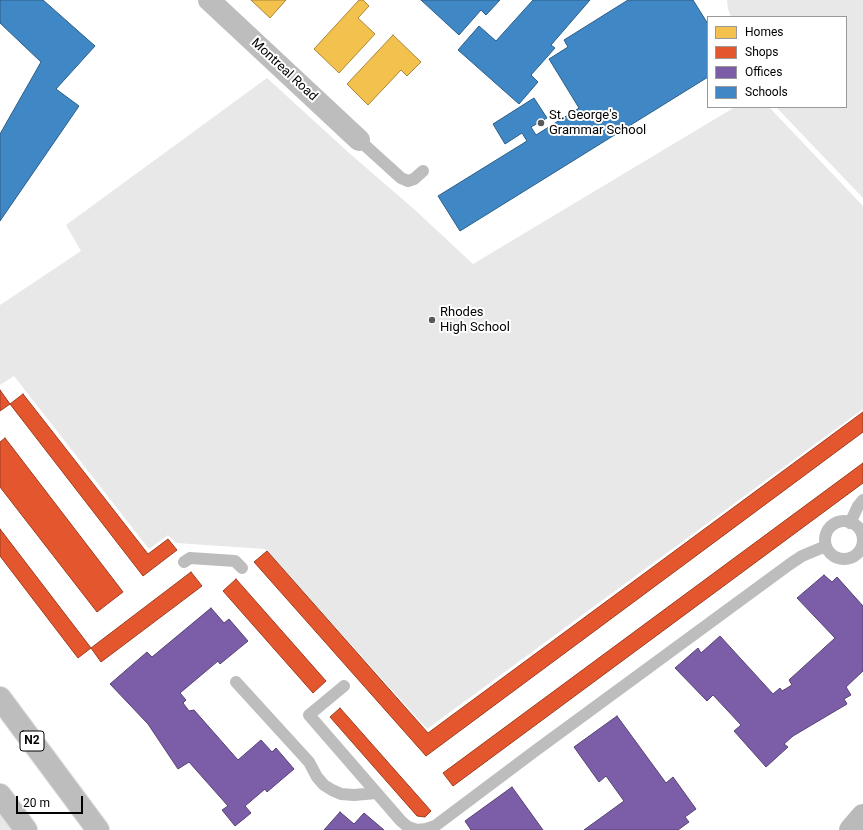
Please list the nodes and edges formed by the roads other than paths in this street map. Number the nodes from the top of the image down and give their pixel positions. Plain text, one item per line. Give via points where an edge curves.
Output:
1 (209, 0) edge
2 (359, 140) joint
3 (423, 171) dead end
4 (863, 500) edge
5 (850, 523) junction
6 (826, 546) junction
7 (860, 555) edge
8 (184, 562) dead end
9 (242, 568) dead end
10 (236, 682) dead end
11 (344, 686) dead end
12 (0, 698) edge
13 (64, 784) junction
14 (376, 794) junction
15 (0, 795) edge
16 (0, 801) edge
17 (18, 830) edge
18 (26, 830) edge
19 (98, 830) edge
20 (112, 830) edge

1 - 2 main road, Montreal Road
2 - 3 lane via 400,178 408,181
4 - 5 lane
5 - 6 lane via 837,523 831,526 825,539
5 - 7 lane via 857,526 861,532 863,540
6 - 7 lane via 836,557 844,559
6 - 14 lane via 790,564 436,826 417,830 408,827
8 - 9 lane via 190,558 235,561
10 - 14 lane via 309,762 316,777 324,785 341,794
11 - 14 lane via 309,715
12 - 13 main road, N2
13 - 19 main road, N2
13 - 20 main road
15 - 18 main road
16 - 17 main road

